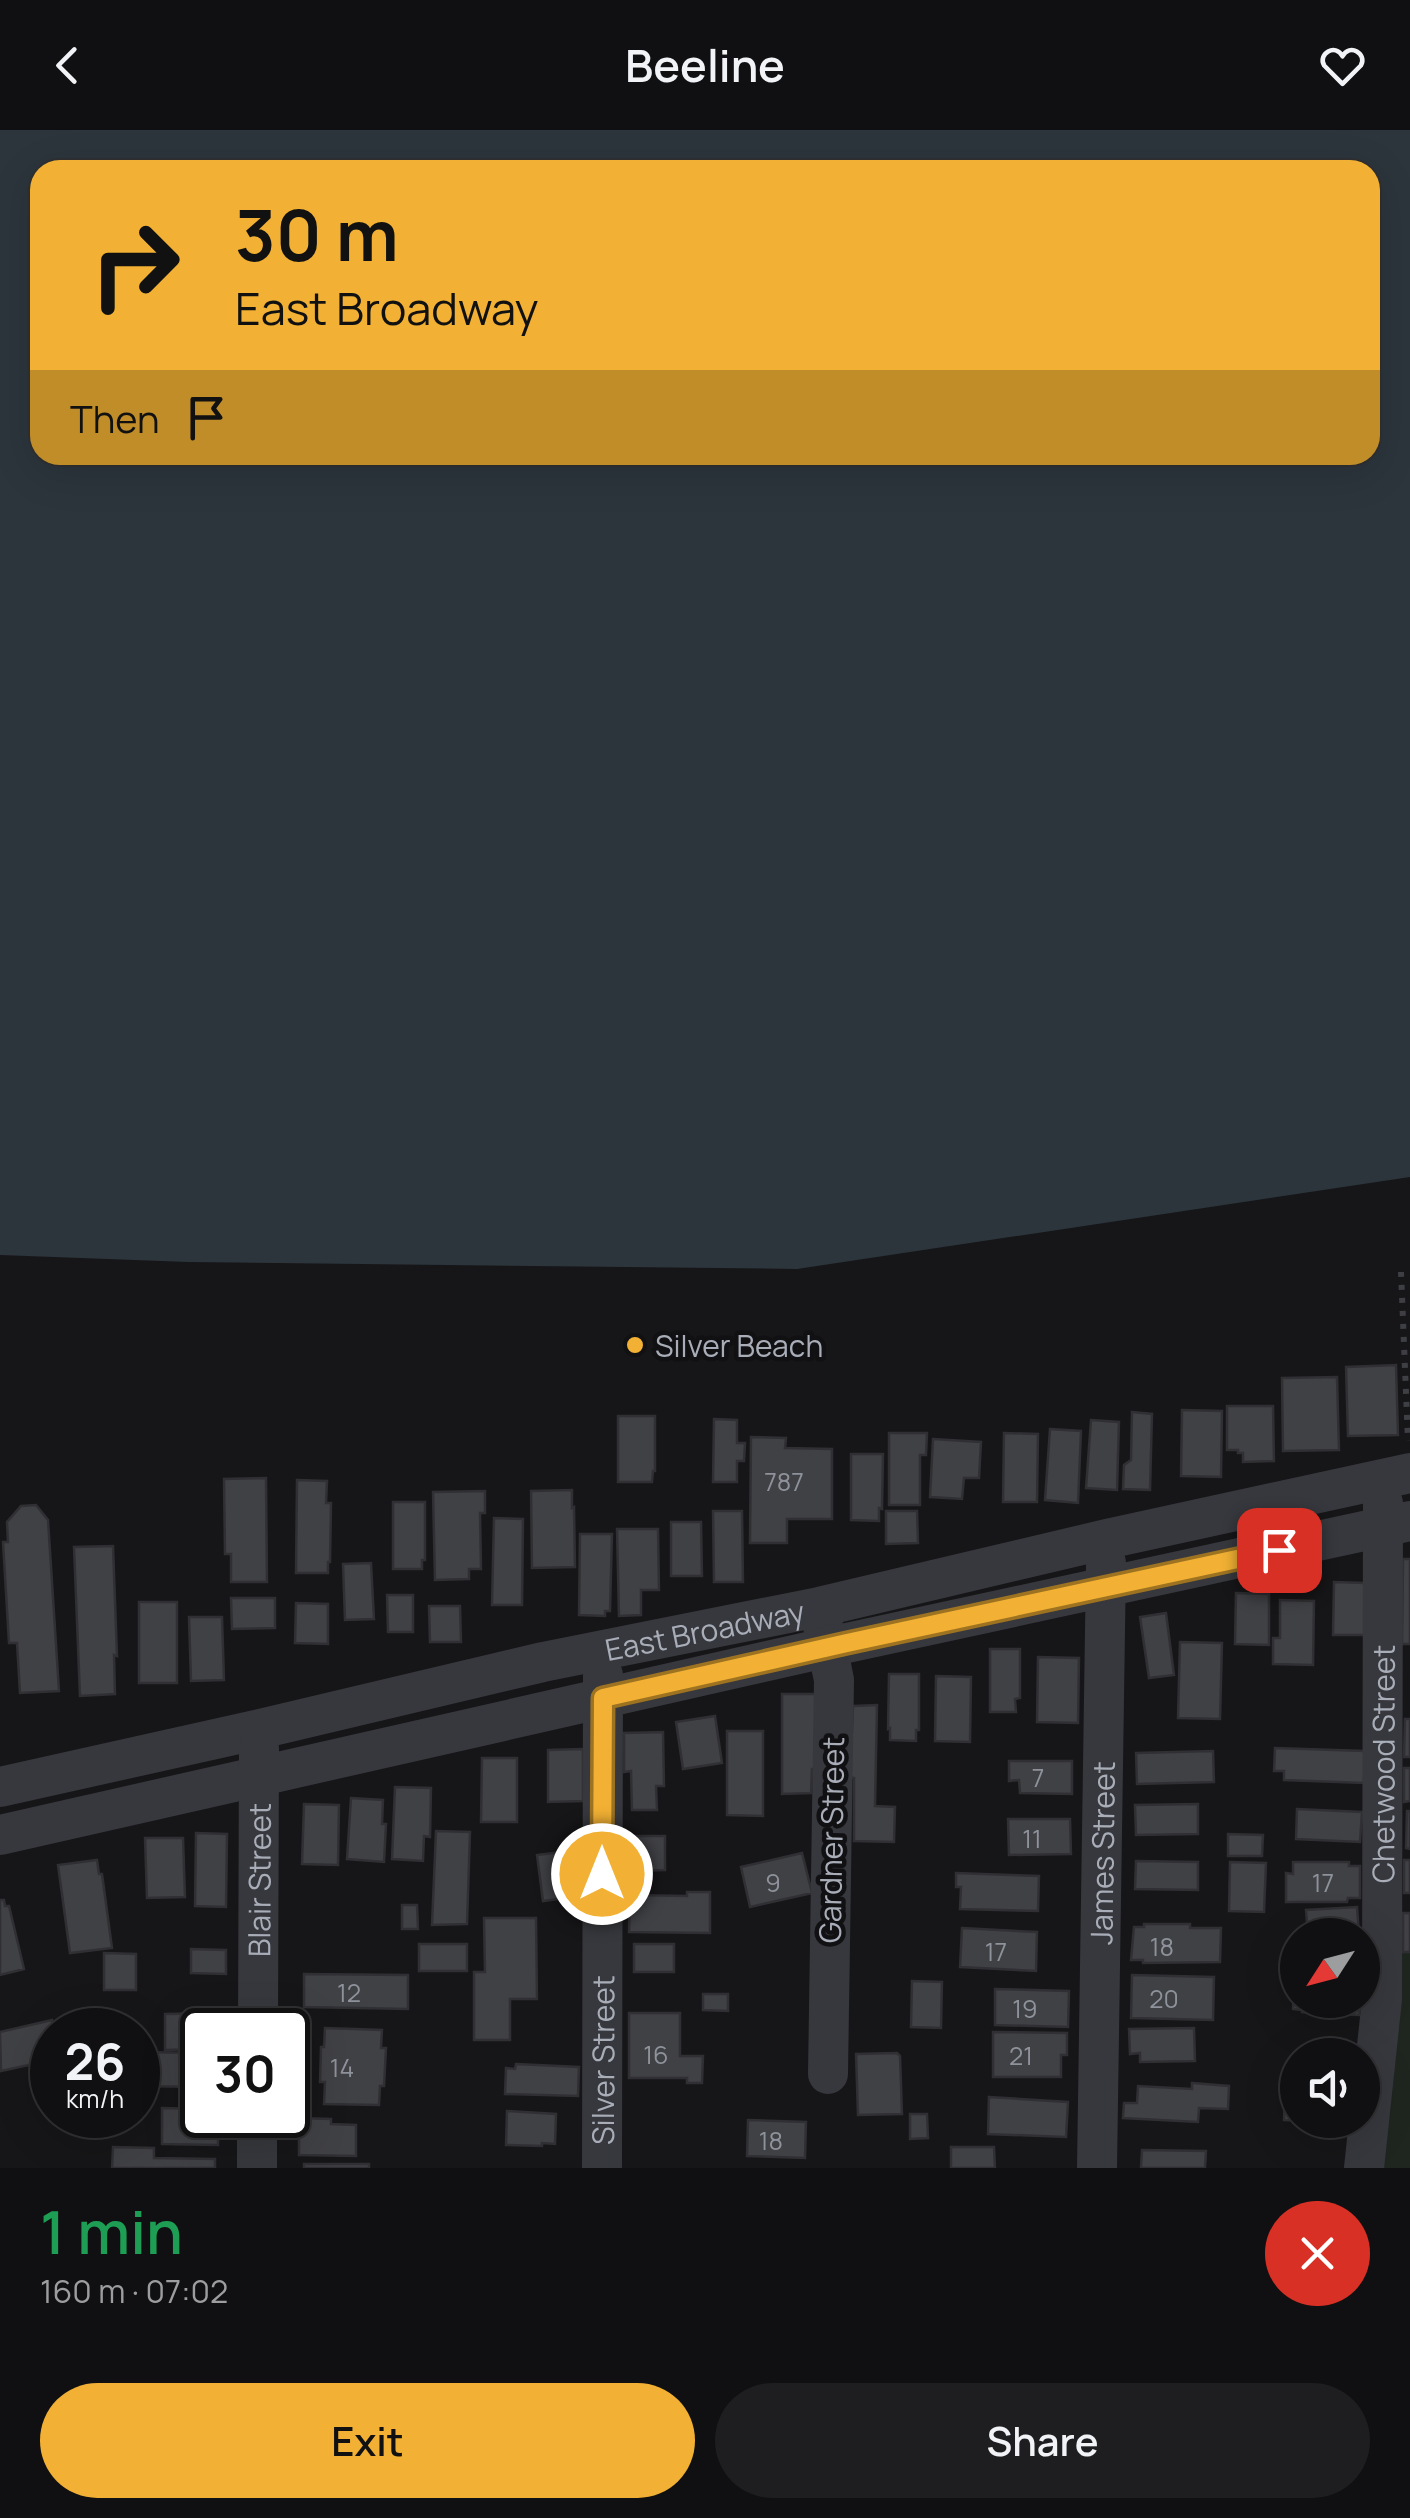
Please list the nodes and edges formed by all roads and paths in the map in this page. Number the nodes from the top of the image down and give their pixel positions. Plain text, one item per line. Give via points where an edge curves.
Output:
1 (1401, 1272) dead end
2 (1400, 1467) edge
3 (1396, 1524) edge
4 (1107, 1539) junction
5 (1106, 1588) junction
6 (820, 1607) junction
7 (827, 1647) junction
8 (603, 1650) junction
9 (603, 1698) junction
10 (260, 1730) junction
11 (259, 1776) junction
12 (0, 1786) edge
13 (0, 1834) edge
14 (258, 2008) edge
15 (828, 2074) dead end
16 (257, 2138) edge
17 (257, 2168) edge
18 (602, 2168) edge
19 (1097, 2168) edge
20 (1364, 2168) edge

1 - 2 path
2 - 3 street, Chetwood Street
2 - 4 street, East Broadway
3 - 5 street, East Broadway
3 - 20 street, Chetwood Street via 1382,1999
4 - 5 street, James Street
4 - 6 street, East Broadway
5 - 7 street, East Broadway
5 - 19 street, James Street
6 - 7 street, Gardner Street
6 - 8 street, East Broadway
7 - 9 street, East Broadway
7 - 15 street, Gardner Street via 834,1680
8 - 9 street, Silver Street
8 - 10 street, East Broadway
9 - 11 street, East Broadway
9 - 18 street, Silver Street
10 - 11 street, Blair Street
10 - 12 street, East Broadway
11 - 13 street, East Broadway
11 - 14 street, Blair Street
16 - 17 street

